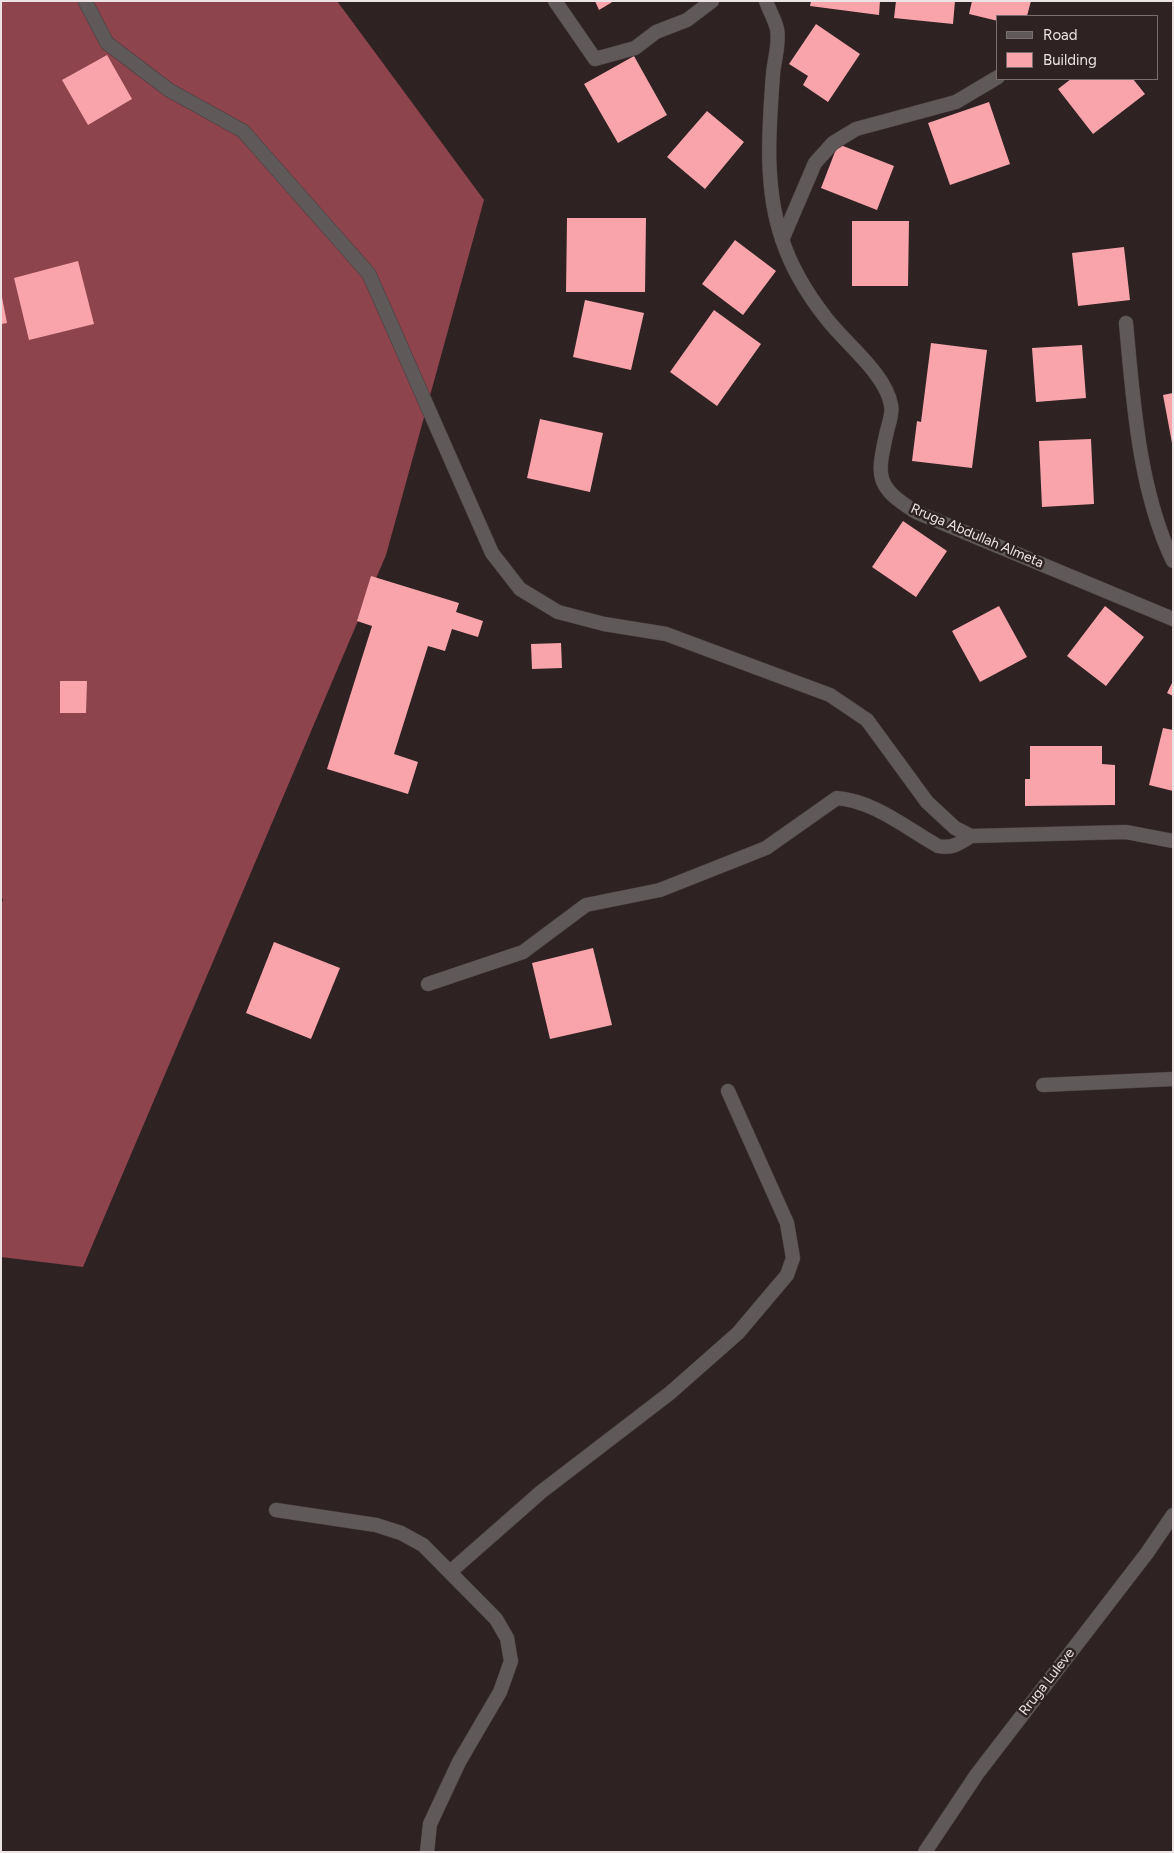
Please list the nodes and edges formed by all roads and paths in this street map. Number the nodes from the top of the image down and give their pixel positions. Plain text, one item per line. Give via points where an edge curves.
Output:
1 (85, 1) edge
2 (555, 1) edge
3 (712, 1) edge
4 (766, 1) edge
5 (996, 78) edge
6 (782, 240) junction
7 (1126, 324) dead end
8 (1173, 561) edge
9 (1173, 619) edge
10 (971, 836) junction
11 (1173, 841) edge
12 (428, 984) dead end
13 (1173, 1079) edge
14 (1043, 1085) dead end
15 (728, 1091) dead end
16 (276, 1510) dead end
17 (1173, 1515) edge
18 (450, 1572) junction
19 (427, 1852) edge
20 (925, 1852) edge

1 - 10 street via 107,44 169,90 243,131 370,274 492,553 520,589 558,612 604,624 666,634 830,695 867,720 927,802 955,828
2 - 3 street via 595,59 634,48 656,32 687,20
4 - 6 street, Rruga Abdullah Almeta via 777,30 769,147 774,210
5 - 6 street via 956,102 856,129 833,143 815,163
6 - 9 street, Rruga Abdullah Almeta via 796,272 826,318 886,391 892,406 880,462 880,478 896,500 916,512
7 - 8 street via 1135,414 1149,491
10 - 11 street via 1126,832
10 - 12 street via 947,848 938,846 880,811 837,798 766,848 660,890 586,906 522,952
13 - 14 street
15 - 18 street via 788,1223 793,1258 787,1275 738,1333 670,1393 541,1492
16 - 18 street via 376,1525 401,1533 423,1545
17 - 20 street, Rruga Luleve via 977,1774
18 - 19 street via 496,1619 507,1638 511,1661 500,1692 459,1762 430,1824

